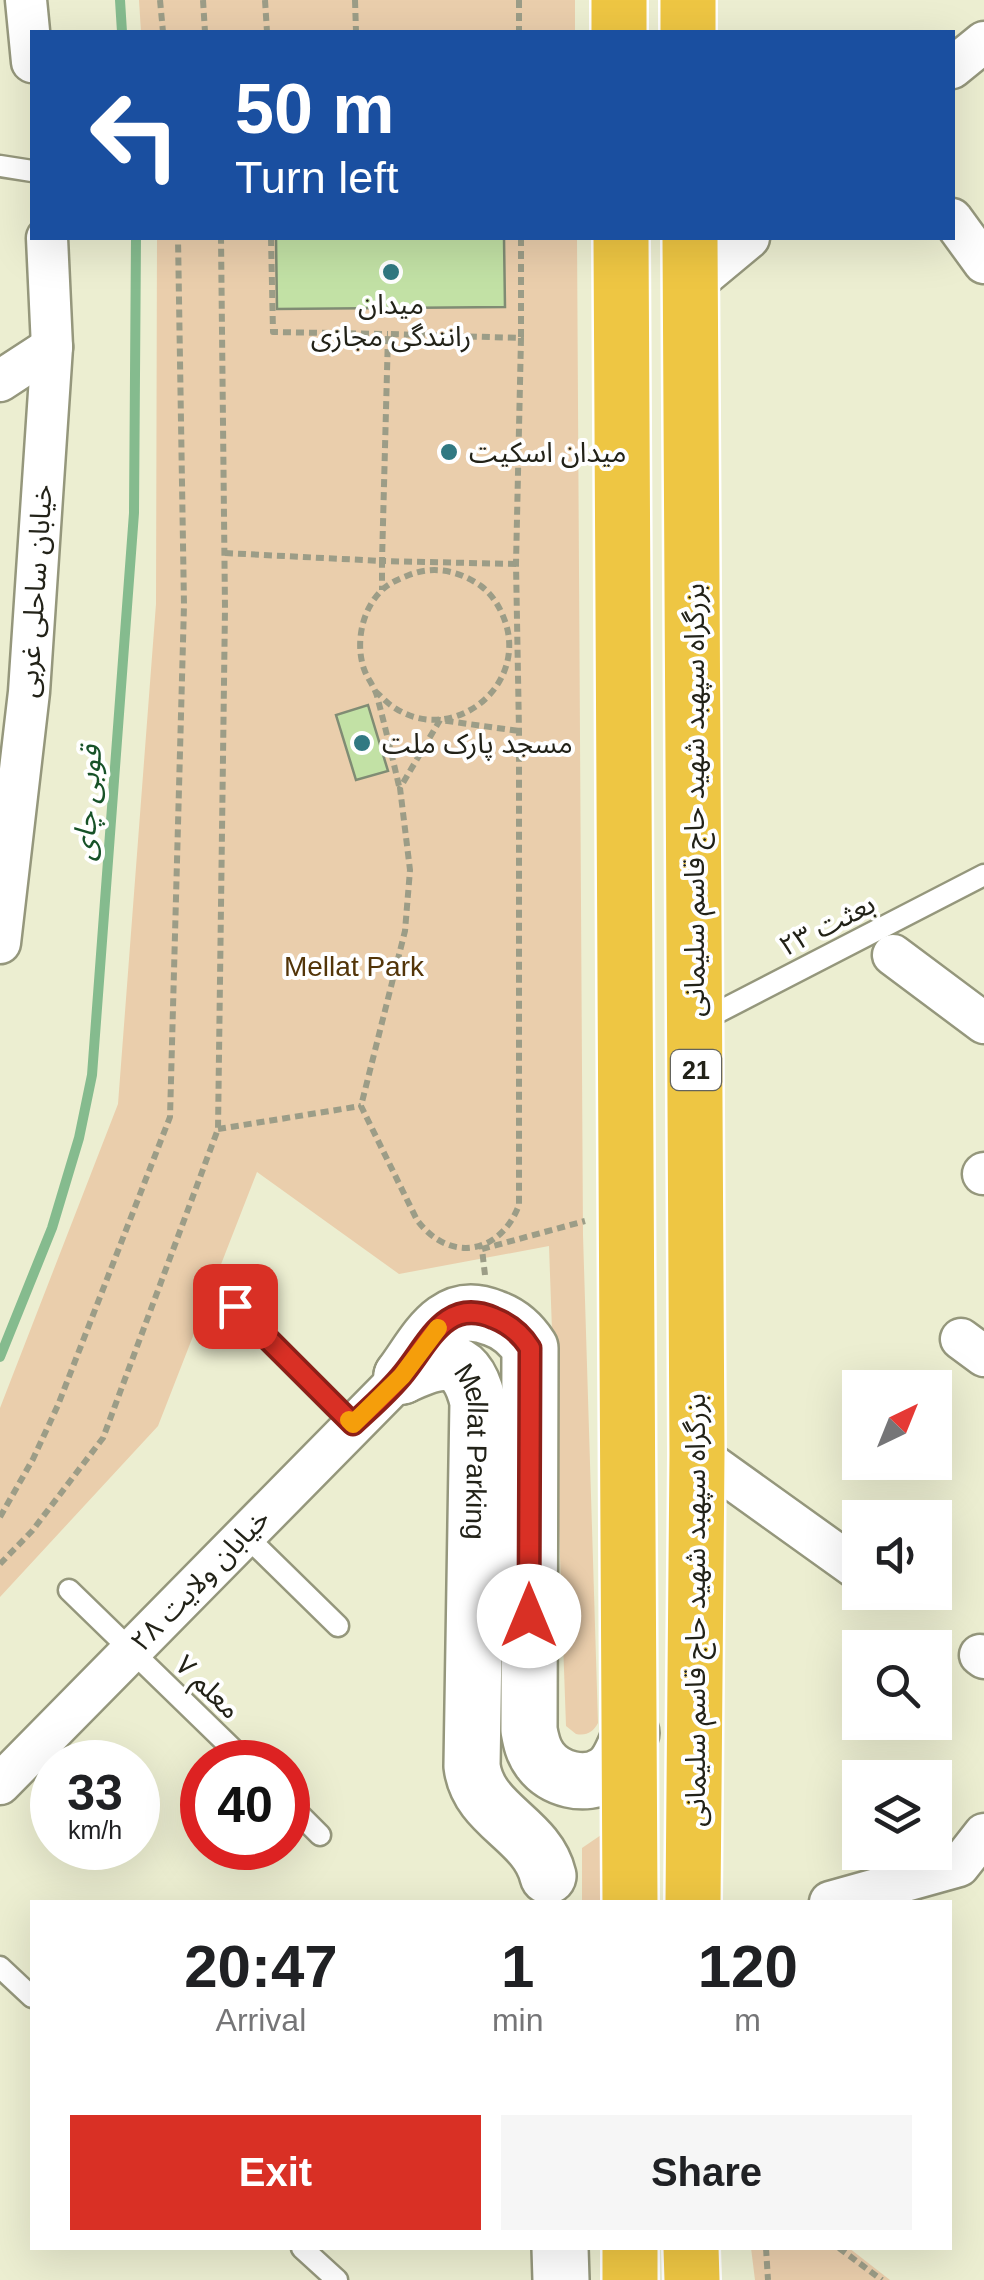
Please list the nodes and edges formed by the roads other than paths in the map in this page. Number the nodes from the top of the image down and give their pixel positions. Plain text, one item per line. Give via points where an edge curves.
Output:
1 (26, 0) edge
2 (619, 0) edge
3 (688, 0) edge
4 (619, 30) edge
5 (688, 30) edge
6 (30, 41) edge
7 (984, 42) edge
8 (955, 66) edge
9 (0, 166) edge
10 (30, 171) edge
11 (955, 223) edge
12 (47, 240) edge
13 (620, 240) edge
14 (744, 240) edge
15 (690, 262) edge
16 (984, 263) edge
17 (52, 347) junction
18 (0, 381) edge
19 (984, 875) edge
20 (0, 943) edge
21 (892, 955) dead end
22 (984, 1023) edge
23 (696, 1024) junction
24 (235, 1306) dead end
25 (402, 1376) junction
26 (353, 1424) junction
27 (697, 1454) junction
28 (245, 1534) junction
29 (842, 1558) edge
30 (70, 1590) dead end
31 (338, 1626) dead end
32 (131, 1650) junction
33 (631, 1733) junction
34 (223, 1740) edge
35 (565, 1772) junction
36 (0, 1784) edge
37 (493, 1808) junction
38 (310, 1824) edge
39 (320, 1834) dead end
40 (984, 1834) edge
41 (548, 1890) edge
42 (630, 1900) edge
43 (693, 1900) edge
44 (837, 1900) edge
45 (0, 1967) edge
46 (30, 1995) edge
47 (304, 2250) edge
48 (560, 2250) edge
49 (630, 2250) edge
50 (691, 2250) edge
51 (705, 2250) edge
52 (337, 2280) edge
53 (561, 2280) edge
54 (630, 2280) edge
55 (692, 2280) edge
56 (720, 2280) edge

1 - 6 street
2 - 4 highway
3 - 5 highway
7 - 8 street
9 - 10 lane
11 - 16 street
12 - 17 street, خیابان ساحلی غربی
13 - 33 highway
14 - 15 street
15 - 23 highway, بزرگراه سپهبد شهید حاج قاسم سلیمانی / 21
17 - 18 street
17 - 20 street, خیابان ساحلی غربی via 29,692
19 - 23 lane, بعثت ۲۳
21 - 22 street
23 - 27 highway, بزرگراه سپهبد شهید حاج قاسم سلیمانی / 21
24 - 26 lane
25 - 26 street, خیابان ولایت ۲۸
25 - 35 street, Mellat Parking via 434,1332 459,1313 500,1320 530,1348 529,1730 532,1747
25 - 37 street, Mellat Parking via 450,1362 469,1378 478,1402 472,1766
26 - 28 street, خیابان ولایت ۲۸
27 - 29 street
27 - 43 highway, بزرگراه سپهبد شهید حاج قاسم سلیمانی / 21
28 - 31 lane
28 - 32 street, خیابان ولایت ۲۸
30 - 32 lane, معلم ۷
32 - 34 lane, معلم ۷
32 - 36 street, خیابان ولایت ۲۸
33 - 35 street via 604,1776
33 - 42 highway
35 - 37 street via 543,1775 538,1798 520,1812
35 - 41 street
37 - 41 street, Mellat Parking via 537,1851
38 - 39 lane
40 - 44 street via 960,1866
45 - 46 lane
47 - 52 lane
48 - 53 street
49 - 54 highway
50 - 55 highway
51 - 56 street

